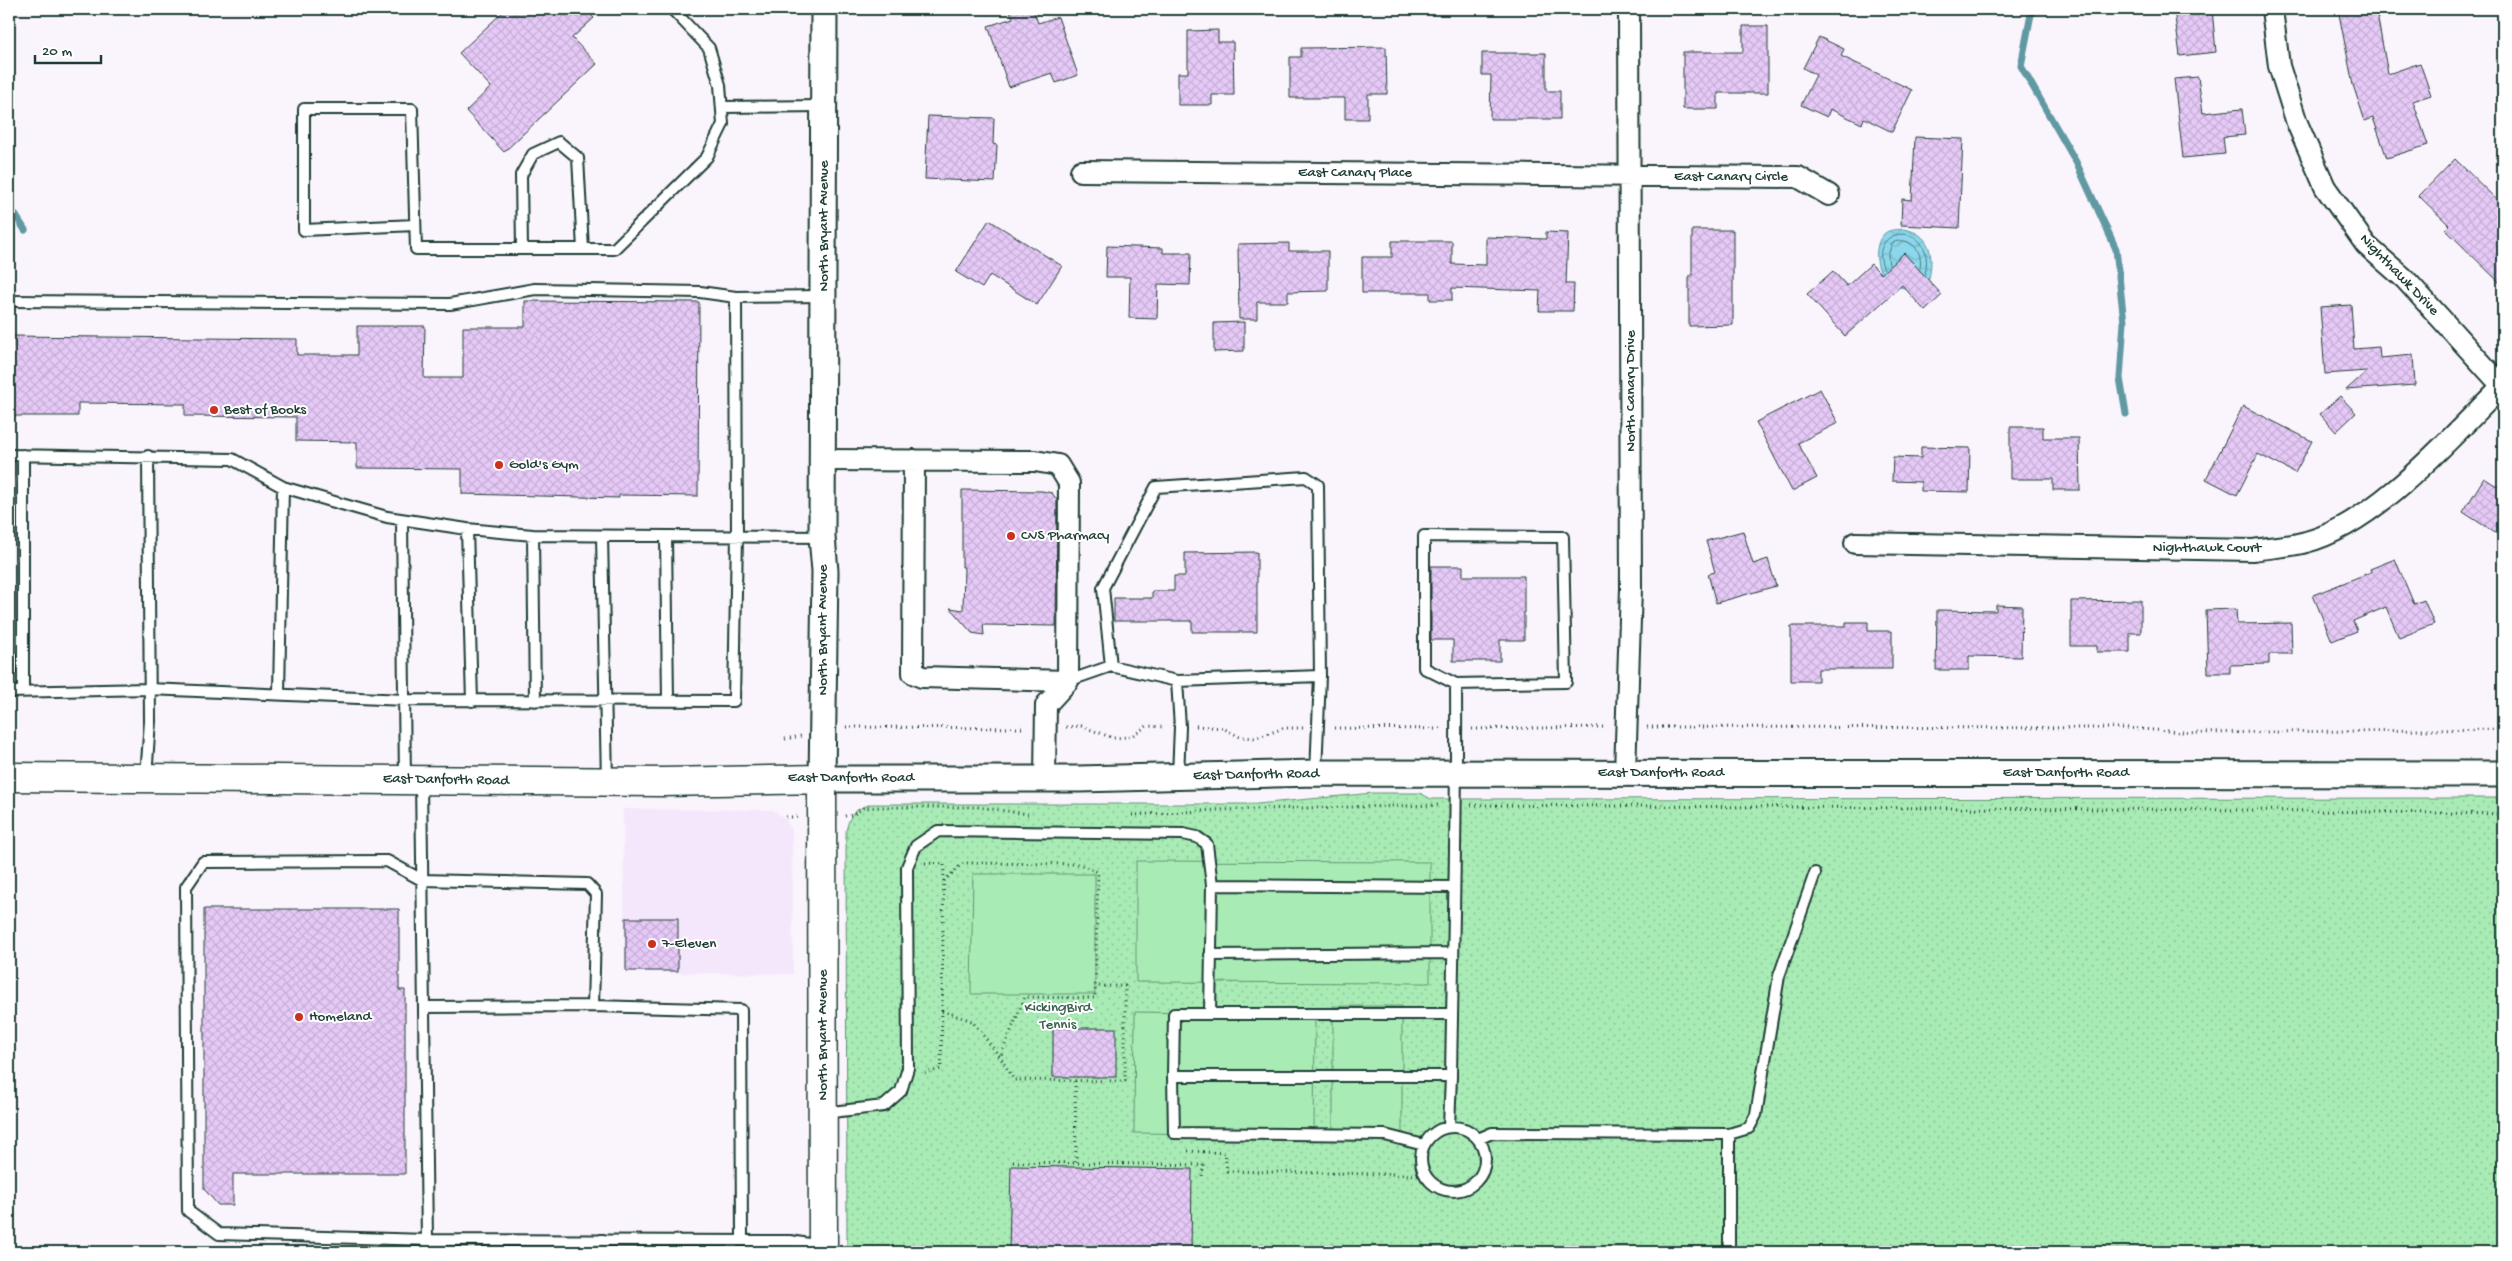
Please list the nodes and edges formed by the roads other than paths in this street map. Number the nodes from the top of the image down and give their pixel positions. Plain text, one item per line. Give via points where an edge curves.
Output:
1 (672, 9) edge
2 (824, 9) edge
3 (1629, 9) edge
4 (2272, 9) edge
5 (823, 106) junction
6 (722, 107) junction
7 (1081, 171) dead end
8 (1629, 176) junction
9 (1829, 195) dead end
10 (415, 226) junction
11 (522, 249) junction
12 (583, 249) junction
13 (824, 296) junction
14 (736, 297) junction
15 (9, 301) edge
16 (2503, 387) edge
17 (9, 455) edge
18 (23, 455) junction
19 (148, 456) junction
20 (823, 460) junction
21 (914, 460) junction
22 (283, 487) junction
23 (402, 520) junction
24 (467, 529) junction
25 (533, 535) junction
26 (602, 536) junction
27 (666, 536) junction
28 (737, 536) junction
29 (822, 537) junction
30 (1855, 543) dead end
31 (1111, 666) junction
32 (1320, 676) junction
33 (1068, 681) junction
34 (1177, 681) junction
35 (1456, 684) junction
36 (148, 689) junction
37 (23, 691) junction
38 (9, 692) edge
39 (279, 693) junction
40 (405, 700) junction
41 (472, 701) junction
42 (535, 701) junction
43 (668, 701) junction
44 (606, 702) junction
45 (1316, 773) junction
46 (1625, 773) junction
47 (1455, 774) junction
48 (2503, 774) edge
49 (1178, 776) junction
50 (9, 777) edge
51 (146, 778) junction
52 (1046, 778) junction
53 (413, 780) junction
54 (822, 780) junction
55 (607, 782) junction
56 (1814, 873) dead end
57 (422, 880) junction
58 (1212, 885) junction
59 (1454, 887) junction
60 (1453, 953) junction
61 (1210, 955) junction
62 (424, 1006) junction
63 (593, 1006) junction
64 (1210, 1014) junction
65 (1452, 1014) junction
66 (1173, 1076) junction
67 (1451, 1076) junction
68 (823, 1113) junction
69 (1449, 1127) junction
70 (1729, 1134) junction
71 (1478, 1139) junction
72 (1424, 1144) junction
73 (427, 1240) junction
74 (602, 1240) junction
75 (737, 1241) junction
76 (822, 1249) edge
77 (427, 1252) edge
78 (602, 1252) edge
79 (732, 1252) edge
80 (1729, 1252) edge

1 - 6 lane via 709,48 720,85
2 - 5 street, North Bryant Avenue
3 - 8 street, North Canary Drive
4 - 16 street, Nighthawk Drive via 2279,66 2297,123 2325,187 2366,245 2405,279
5 - 6 lane
5 - 13 street, North Bryant Avenue
6 - 12 lane via 723,124 707,157 614,249
7 - 8 street, East Canary Place
8 - 9 street, East Canary Circle via 1798,177
8 - 46 street, North Canary Drive via 1631,588
10 - 10 lane via 304,230 304,109 412,109
10 - 11 lane via 416,249
11 - 12 lane
11 - 12 lane via 521,175 533,154 559,142 578,158
13 - 14 lane
13 - 20 street, North Bryant Avenue
14 - 15 lane via 700,292 535,289 450,304
14 - 28 lane
16 - 30 street, Nighthawk Court via 2410,478 2353,522 2307,542 2253,550
17 - 18 lane
18 - 19 lane
18 - 37 lane
19 - 22 lane via 232,459
19 - 36 lane
20 - 21 street
20 - 29 street, North Bryant Avenue
21 - 33 street via 1035,461 1058,465 1069,483
21 - 33 street via 913,674 922,677
22 - 23 lane
22 - 39 lane
23 - 24 lane
23 - 40 lane
24 - 25 lane
24 - 41 lane
25 - 26 lane
25 - 42 lane
26 - 27 lane
26 - 44 lane
27 - 28 lane
27 - 43 lane
28 - 29 lane
28 - 43 lane via 734,701
29 - 54 street, North Bryant Avenue via 825,571
31 - 32 lane via 1103,588 1156,487 1306,477 1318,485
31 - 33 lane
31 - 34 lane
32 - 34 lane
32 - 45 lane
33 - 52 street via 1046,705
34 - 49 lane via 1180,727
35 - 35 lane via 1566,682 1563,537 1424,536 1424,668
35 - 47 lane
36 - 37 lane
36 - 39 lane
36 - 51 lane via 150,721
37 - 38 lane
39 - 40 lane
40 - 41 lane
40 - 53 lane
41 - 42 lane
42 - 44 lane
43 - 44 lane
44 - 55 lane
45 - 47 street, East Danforth Road
45 - 49 street, East Danforth Road
46 - 47 street, East Danforth Road
46 - 48 street, East Danforth Road
47 - 59 lane
49 - 52 street, East Danforth Road
50 - 51 main road, East Danforth Road
51 - 53 main road, East Danforth Road
52 - 54 street, East Danforth Road
53 - 55 main road, East Danforth Road
53 - 57 lane
54 - 55 main road, East Danforth Road
54 - 68 main road, North Bryant Avenue
56 - 70 lane via 1779,976 1756,1115 1749,1128
57 - 62 lane
57 - 63 lane via 587,884 596,894
57 - 73 lane via 387,861 203,862 186,887 188,1210 219,1234
58 - 59 lane
58 - 61 lane
58 - 68 lane via 1207,844 1197,837 1183,834 938,831 916,846 907,867 908,1068 902,1091 884,1106
59 - 60 lane
60 - 61 lane
60 - 65 lane
61 - 64 lane
62 - 63 lane
62 - 73 lane
63 - 75 lane via 741,1010
64 - 65 lane
64 - 66 lane via 1174,1014
65 - 67 lane
66 - 67 lane
66 - 72 lane via 1174,1133 1385,1135
67 - 69 lane
68 - 76 main road, North Bryant Avenue
69 - 71 lane via 1470,1132
69 - 72 lane via 1434,1133
70 - 71 lane via 1492,1134
70 - 80 lane
71 - 72 lane via 1484,1149 1484,1170 1470,1187 1449,1192 1435,1186 1424,1175 1421,1165
73 - 74 lane
73 - 77 lane
74 - 75 lane
74 - 78 lane
75 - 76 lane via 790,1241
75 - 79 lane

